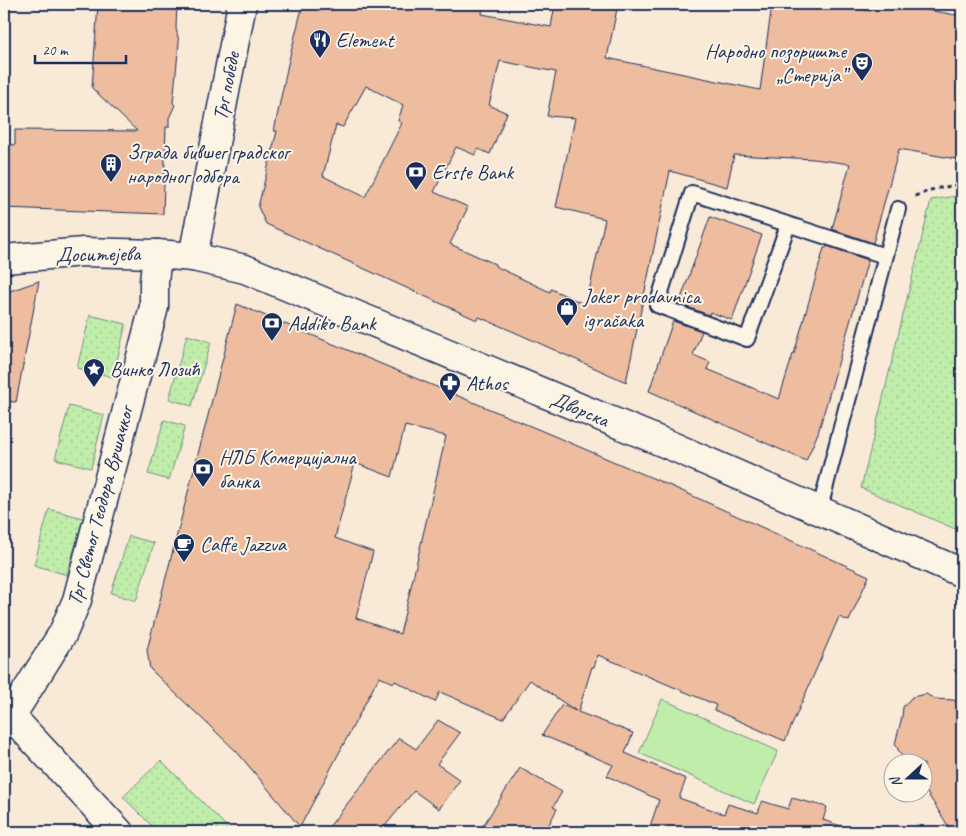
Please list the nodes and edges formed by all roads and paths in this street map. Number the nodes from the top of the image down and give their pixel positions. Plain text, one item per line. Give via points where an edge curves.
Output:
1 (242, 4) edge
2 (962, 184) edge
3 (898, 209) joint
4 (788, 225) junction
5 (157, 254) junction
6 (886, 256) junction
7 (193, 257) junction
8 (4, 259) edge
9 (819, 512) junction
10 (962, 573) edge
11 (962, 655) edge
12 (962, 680) edge
13 (8, 720) edge
14 (119, 832) edge

1 - 7 main road, Трг победе
2 - 3 path via 913,197
3 - 6 lane
4 - 4 lane via 692,193 657,305 747,339
4 - 6 lane
5 - 7 main road, Доситејева
5 - 8 main road, Доситејева via 83,252
5 - 13 main road, Трг Светог Теодора Вршачког via 154,307 77,600 63,633
6 - 9 lane
7 - 9 main road, Дворска via 245,269
9 - 10 main road, Дворска
11 - 12 path via 955,669
13 - 14 main road, Трг Светог Теодора Вршачког

